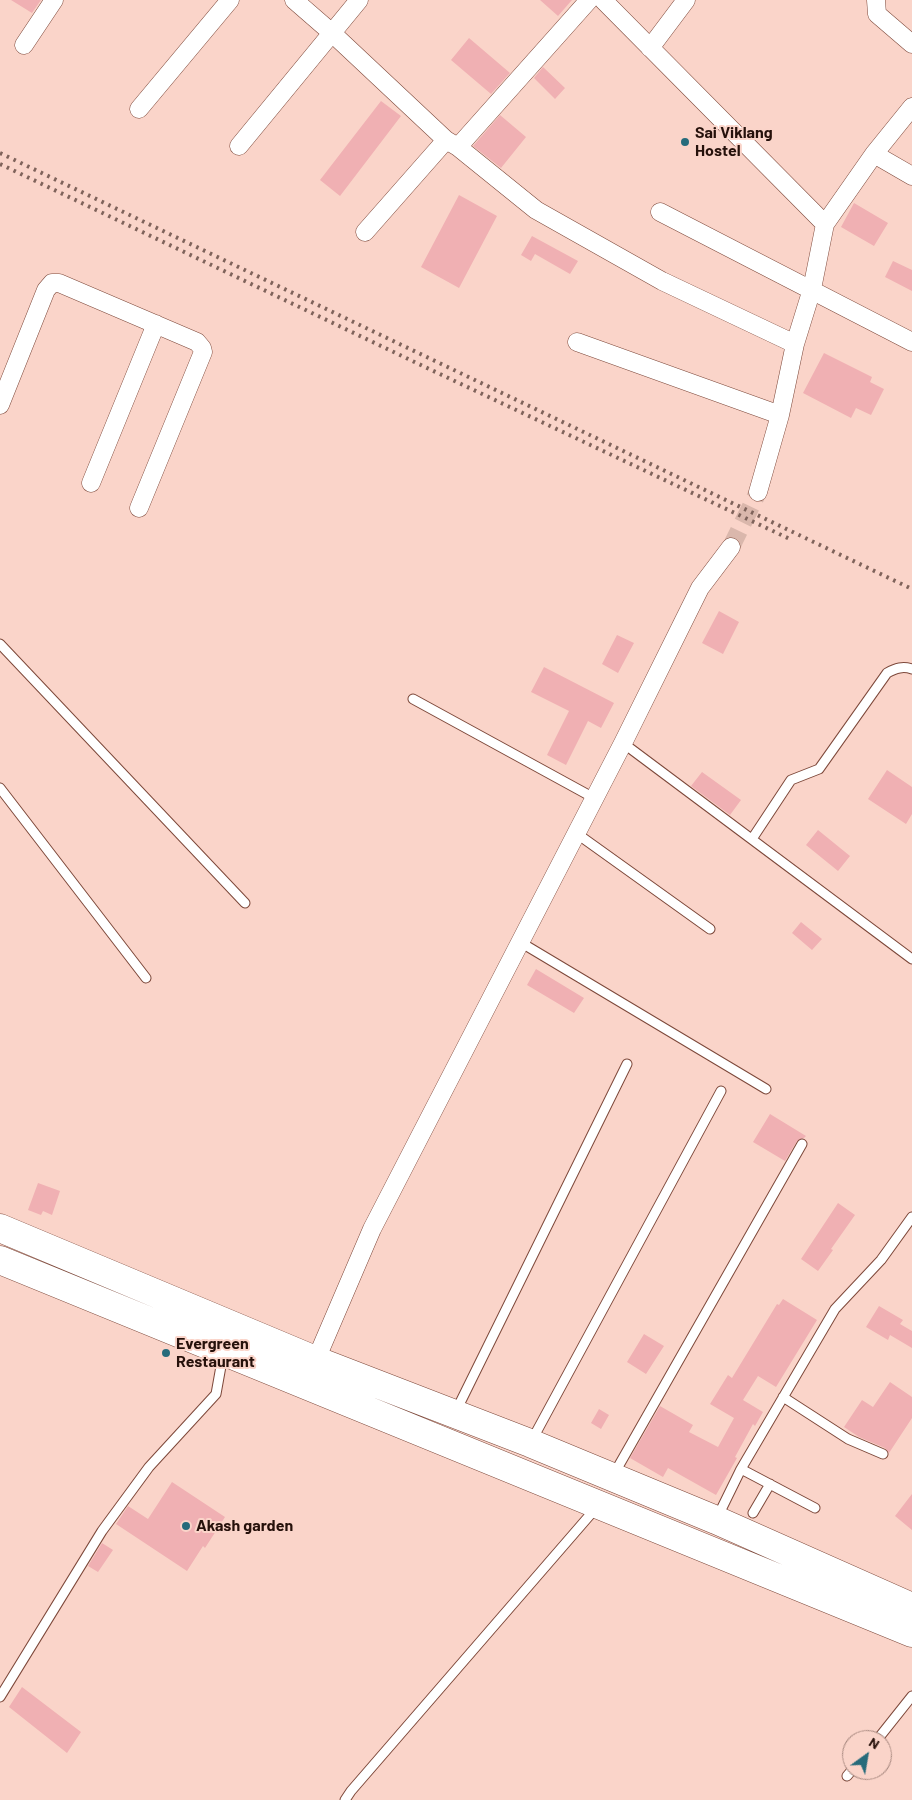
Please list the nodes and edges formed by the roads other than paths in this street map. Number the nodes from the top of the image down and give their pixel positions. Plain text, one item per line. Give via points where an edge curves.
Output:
1 (54, 0) edge
2 (230, 0) edge
3 (294, 0) edge
4 (359, 0) edge
5 (589, 0) edge
6 (603, 0) edge
7 (686, 0) edge
8 (876, 0) edge
9 (332, 33) junction
10 (912, 44) edge
11 (24, 45) dead end
12 (650, 48) junction
13 (912, 106) edge
14 (138, 109) dead end
15 (452, 144) junction
16 (239, 146) dead end
17 (874, 154) junction
18 (912, 176) edge
19 (660, 212) dead end
20 (825, 224) junction
21 (365, 232) dead end
22 (812, 289) junction
23 (156, 324) junction
24 (577, 342) dead end
25 (912, 342) edge
26 (795, 344) junction
27 (0, 406) edge
28 (780, 415) junction
29 (91, 483) dead end
30 (758, 492) tunnel mouth
31 (138, 508) dead end
32 (731, 547) tunnel mouth
33 (0, 644) edge
34 (912, 669) edge
35 (413, 699) dead end
36 (623, 743) junction
37 (0, 788) edge
38 (594, 798) junction
39 (576, 833) junction
40 (752, 839) junction
41 (245, 903) dead end
42 (710, 929) dead end
43 (520, 942) junction
44 (912, 959) edge
45 (146, 978) dead end
46 (627, 1064) dead end
47 (766, 1089) dead end
48 (721, 1091) dead end
49 (802, 1144) dead end
50 (912, 1217) edge
51 (0, 1228) edge
52 (0, 1260) edge
53 (224, 1352) junction
54 (315, 1360) junction
55 (305, 1386) junction
56 (783, 1397) junction
57 (455, 1414) junction
58 (530, 1443) junction
59 (883, 1454) dead end
60 (741, 1469) junction
61 (612, 1478) junction
62 (770, 1484) junction
63 (598, 1506) junction
64 (815, 1508) dead end
65 (753, 1513) dead end
66 (716, 1520) junction
67 (912, 1606) edge
68 (912, 1634) edge
69 (912, 1696) edge
70 (0, 1697) edge
71 (885, 1730) edge
72 (345, 1800) edge

1 - 11 street
2 - 14 street
3 - 9 street
4 - 9 street
5 - 15 street
6 - 12 street
7 - 12 street
8 - 10 street via 877,14
9 - 15 street
9 - 16 street
12 - 20 street
13 - 17 street
15 - 21 street
15 - 26 street via 536,210 662,281
17 - 18 street
17 - 20 street
19 - 22 street
20 - 22 street
22 - 25 street
22 - 26 street
23 - 27 street via 52,283 46,290
23 - 29 street
23 - 31 street via 197,342 203,352
24 - 28 street
26 - 28 street
28 - 30 street
32 - 36 street via 700,588
33 - 41 lane
34 - 40 lane via 895,668 887,673 819,768 791,780
35 - 38 lane
36 - 38 street
36 - 40 lane
37 - 45 lane
38 - 39 street
39 - 42 lane
39 - 43 street
40 - 44 lane
43 - 47 lane
43 - 54 street via 372,1229
46 - 57 lane
48 - 58 lane
49 - 61 lane
50 - 56 lane via 880,1260 835,1309
51 - 54 main road
52 - 53 main road
53 - 55 main road
53 - 70 lane via 216,1394 149,1467 102,1531
54 - 55 street
54 - 57 main road
55 - 63 main road
56 - 59 lane via 848,1439
56 - 60 lane
57 - 58 main road
58 - 61 main road
60 - 62 lane
60 - 66 lane
61 - 66 main road
62 - 64 lane
62 - 65 lane
63 - 68 main road
63 - 72 lane
66 - 67 main road
69 - 71 lane

